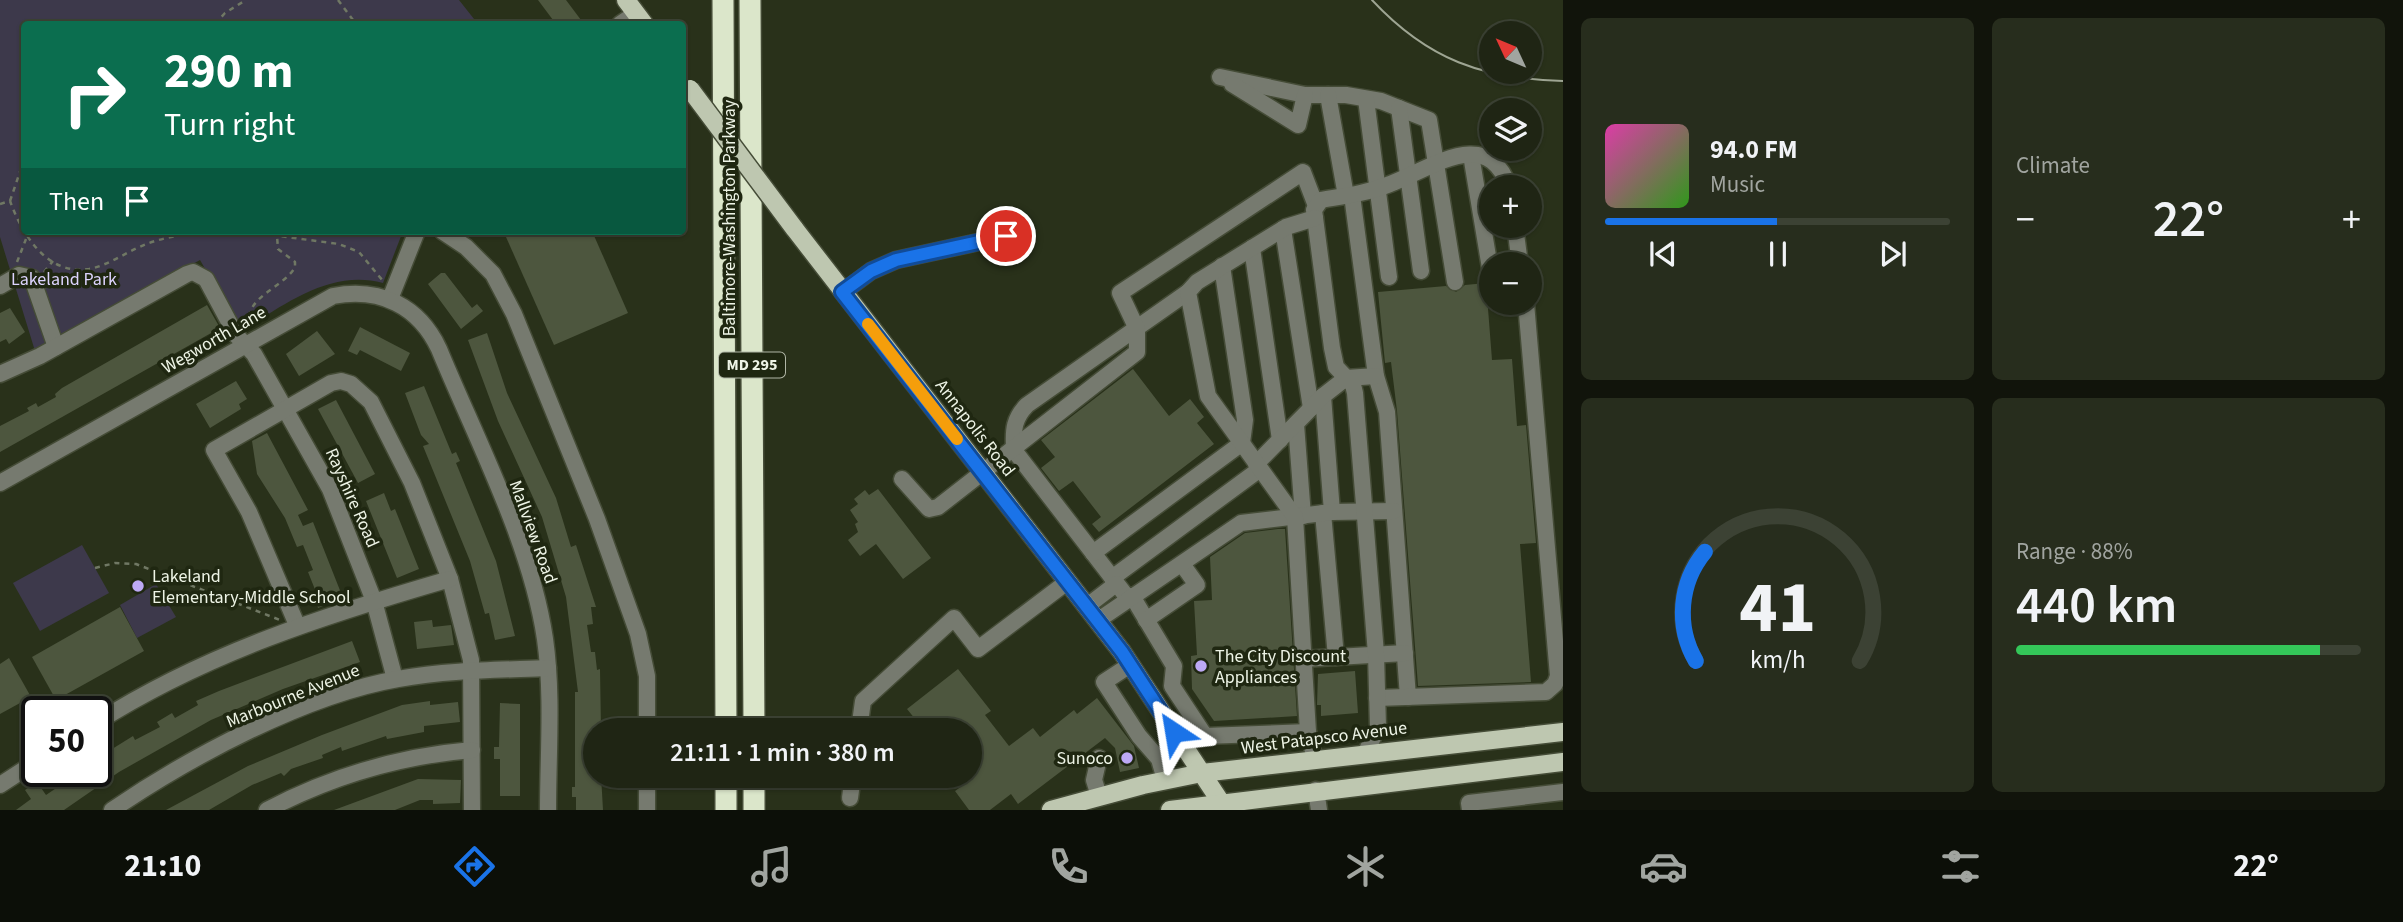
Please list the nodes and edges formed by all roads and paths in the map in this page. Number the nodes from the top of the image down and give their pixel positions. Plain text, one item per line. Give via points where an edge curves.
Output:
1 (246, 0) edge
2 (338, 0) edge
3 (723, 0) edge
4 (750, 0) edge
5 (218, 21) edge
6 (354, 21) edge
7 (686, 83) edge
8 (1305, 95) junction
9 (1328, 95) junction
10 (1366, 99) junction
11 (1399, 108) junction
12 (1471, 155) junction
13 (1437, 164) junction
14 (21, 169) edge
15 (1503, 175) edge
16 (1408, 176) junction
17 (1377, 189) junction
18 (1349, 195) junction
19 (10, 201) junction
20 (0, 204) edge
21 (1315, 212) junction
22 (21, 226) edge
23 (1283, 229) junction
24 (27, 235) edge
25 (192, 235) edge
26 (270, 235) edge
27 (415, 235) edge
28 (448, 235) edge
29 (277, 236) junction
30 (1006, 236) dead end
31 (1252, 248) junction
32 (1487, 252) edge
33 (1222, 266) junction
34 (1421, 271) dead end
35 (1389, 277) dead end
36 (1455, 282) dead end
37 (0, 286) edge
38 (387, 292) junction
39 (842, 292) junction
40 (1188, 292) junction
41 (1527, 315) edge
42 (253, 328) dead end
43 (1137, 329) junction
44 (245, 345) junction
45 (56, 347) junction
46 (0, 374) edge
47 (1376, 376) junction
48 (1346, 378) junction
49 (1317, 402) junction
50 (286, 408) junction
51 (1296, 424) junction
52 (1388, 437) junction
53 (1359, 438) junction
54 (1280, 440) junction
55 (1242, 443) junction
56 (1013, 448) junction
57 (1258, 467) junction
58 (982, 472) junction
59 (1391, 472) junction
60 (1361, 473) junction
61 (902, 480) dead end
62 (0, 483) edge
63 (1394, 511) junction
64 (1364, 512) junction
65 (1328, 513) junction
66 (1299, 516) junction
67 (1396, 546) junction
68 (1367, 547) junction
69 (1093, 553) junction
70 (1182, 564) junction
71 (95, 568) dead end
72 (450, 579) junction
73 (1114, 581) junction
74 (1067, 582) junction
75 (1399, 583) junction
76 (1370, 585) junction
77 (1129, 596) junction
78 (374, 601) junction
79 (1092, 614) junction
80 (1402, 618) junction
81 (1146, 620) junction
82 (1373, 620) junction
83 (297, 625) junction
84 (1405, 653) junction
85 (1376, 654) junction
86 (1336, 657) junction
87 (1303, 659) junction
88 (1130, 665) junction
89 (548, 668) junction
90 (471, 671) junction
91 (395, 679) junction
92 (1408, 697) junction
93 (1377, 698) junction
94 (112, 714) edge
95 (647, 718) edge
96 (726, 718) edge
97 (754, 718) edge
98 (861, 718) edge
99 (1378, 727) junction
100 (1308, 732) junction
101 (1563, 732) edge
102 (472, 750) junction
103 (1403, 750) junction
104 (1365, 754) junction
105 (1099, 758) dead end
106 (1315, 760) junction
107 (1563, 762) edge
108 (21, 771) edge
109 (1202, 774) junction
110 (1165, 780) junction
111 (0, 783) edge
112 (647, 788) edge
113 (726, 788) edge
114 (754, 788) edge
115 (851, 788) edge
116 (1316, 790) junction
117 (1563, 792) edge
118 (1099, 796) junction
119 (850, 798) dead end
120 (1223, 806) edge
121 (112, 810) edge
122 (267, 810) edge
123 (472, 810) edge
124 (548, 810) edge
125 (647, 810) edge
126 (726, 810) edge
127 (754, 810) edge
128 (1051, 810) edge
129 (1170, 810) edge
130 (1319, 810) edge
131 (1470, 810) edge

1 - 5 path
2 - 6 path
3 - 96 highway, Baltimore-Washington Parkway / MD 295
4 - 97 highway, Baltimore-Washington Parkway / MD 295
7 - 39 main road, Annapolis Road, bridge
8 - 8 street via 1233,80 1220,77 1298,125
8 - 9 street
9 - 10 street
9 - 18 street
10 - 11 street
10 - 17 street
11 - 13 street via 1429,120
11 - 16 street
12 - 13 street
12 - 15 street via 1496,162
12 - 32 street
13 - 16 street
13 - 36 street
14 - 19 path
16 - 17 street
16 - 34 street
17 - 18 street
17 - 35 street
18 - 21 street via 1321,200
18 - 47 street
19 - 20 path
19 - 22 path
21 - 23 street
21 - 43 street via 1303,172 1120,293
21 - 48 street via 1332,348 1336,368
23 - 31 street
23 - 49 street
24 - 25 path via 37,250 64,266 88,269 149,243
26 - 29 path
27 - 38 street
28 - 95 street via 493,274 514,314 638,634 647,677
29 - 38 path via 339,244 359,252
29 - 42 path via 278,249 295,267 253,305 249,316
30 - 39 street via 896,260
31 - 33 street
31 - 54 street
33 - 40 street
33 - 55 street via 1245,420
37 - 45 street via 19,275 29,275
38 - 44 street, Wegworth Lane via 333,296
38 - 89 street, Mallview Road via 420,319 439,349 529,570
39 - 58 main road, Annapolis Road
40 - 43 street
40 - 55 street via 1208,396
41 - 92 street via 1558,676 1546,692
43 - 56 street via 1137,352
43 - 56 street via 1019,413
44 - 45 street, Rayshire Road via 206,279 193,272
44 - 50 street, Rayshire Road
44 - 62 street, Wegworth Lane
45 - 46 street
47 - 48 street
47 - 52 street via 1387,412
48 - 49 street
48 - 53 street via 1355,393
49 - 51 street
49 - 65 street
50 - 72 street via 331,383 341,381 362,391 412,483
50 - 78 street, Rayshire Road via 330,489
50 - 83 street via 214,450 249,513
51 - 54 street
51 - 66 street
52 - 53 street
52 - 59 street
53 - 60 street
54 - 57 street
55 - 57 street
55 - 69 street
56 - 58 street
56 - 69 street
57 - 66 street
57 - 73 street
58 - 61 street via 938,507 929,509
58 - 74 main road, Annapolis Road
59 - 60 street
59 - 63 street
60 - 64 street
63 - 64 street
63 - 67 street
64 - 65 street
64 - 68 street
65 - 66 street
65 - 86 street
66 - 70 street via 1241,523
66 - 87 street
67 - 68 street
67 - 75 street
68 - 76 street
69 - 73 street
70 - 77 street
70 - 81 street via 1197,585
71 - 83 path via 136,564
72 - 78 street
72 - 90 street
73 - 77 street
73 - 79 street
74 - 79 main road, Annapolis Road
74 - 98 street via 978,649 954,618 863,701
75 - 76 street
75 - 80 street
76 - 82 street
77 - 79 street
77 - 81 street
78 - 83 street
78 - 91 street, Rayshire Road
79 - 88 main road, Annapolis Road
80 - 82 street
80 - 84 street
81 - 100 street via 1174,666 1172,686 1208,738
82 - 85 street
83 - 94 street via 187,673
84 - 85 street
84 - 92 street
85 - 86 street
85 - 93 street
86 - 87 street
87 - 100 street
88 - 109 main road, Annapolis Road
88 - 110 street via 1104,682 1159,759
89 - 90 street, Marbourne Avenue
89 - 124 street, Mallview Road
90 - 91 street, Marbourne Avenue
90 - 102 street
91 - 121 street, Marbourne Avenue via 270,723 170,773
92 - 93 street
93 - 99 street
99 - 103 street
99 - 104 street
100 - 106 street
101 - 103 main road, West Patapsco Avenue
102 - 122 street via 383,763
102 - 123 street
103 - 104 main road, West Patapsco Avenue
104 - 106 main road, West Patapsco Avenue
105 - 118 street via 1094,780
106 - 109 main road, West Patapsco Avenue
107 - 116 main road
108 - 111 street
109 - 110 main road, West Patapsco Avenue
109 - 120 main road, Annapolis Road
110 - 118 main road, West Patapsco Avenue
112 - 125 street
113 - 126 highway
114 - 127 highway
115 - 119 street
116 - 120 main road
116 - 130 street
117 - 131 street via 1469,803
118 - 128 main road, West Patapsco Avenue
120 - 129 main road

